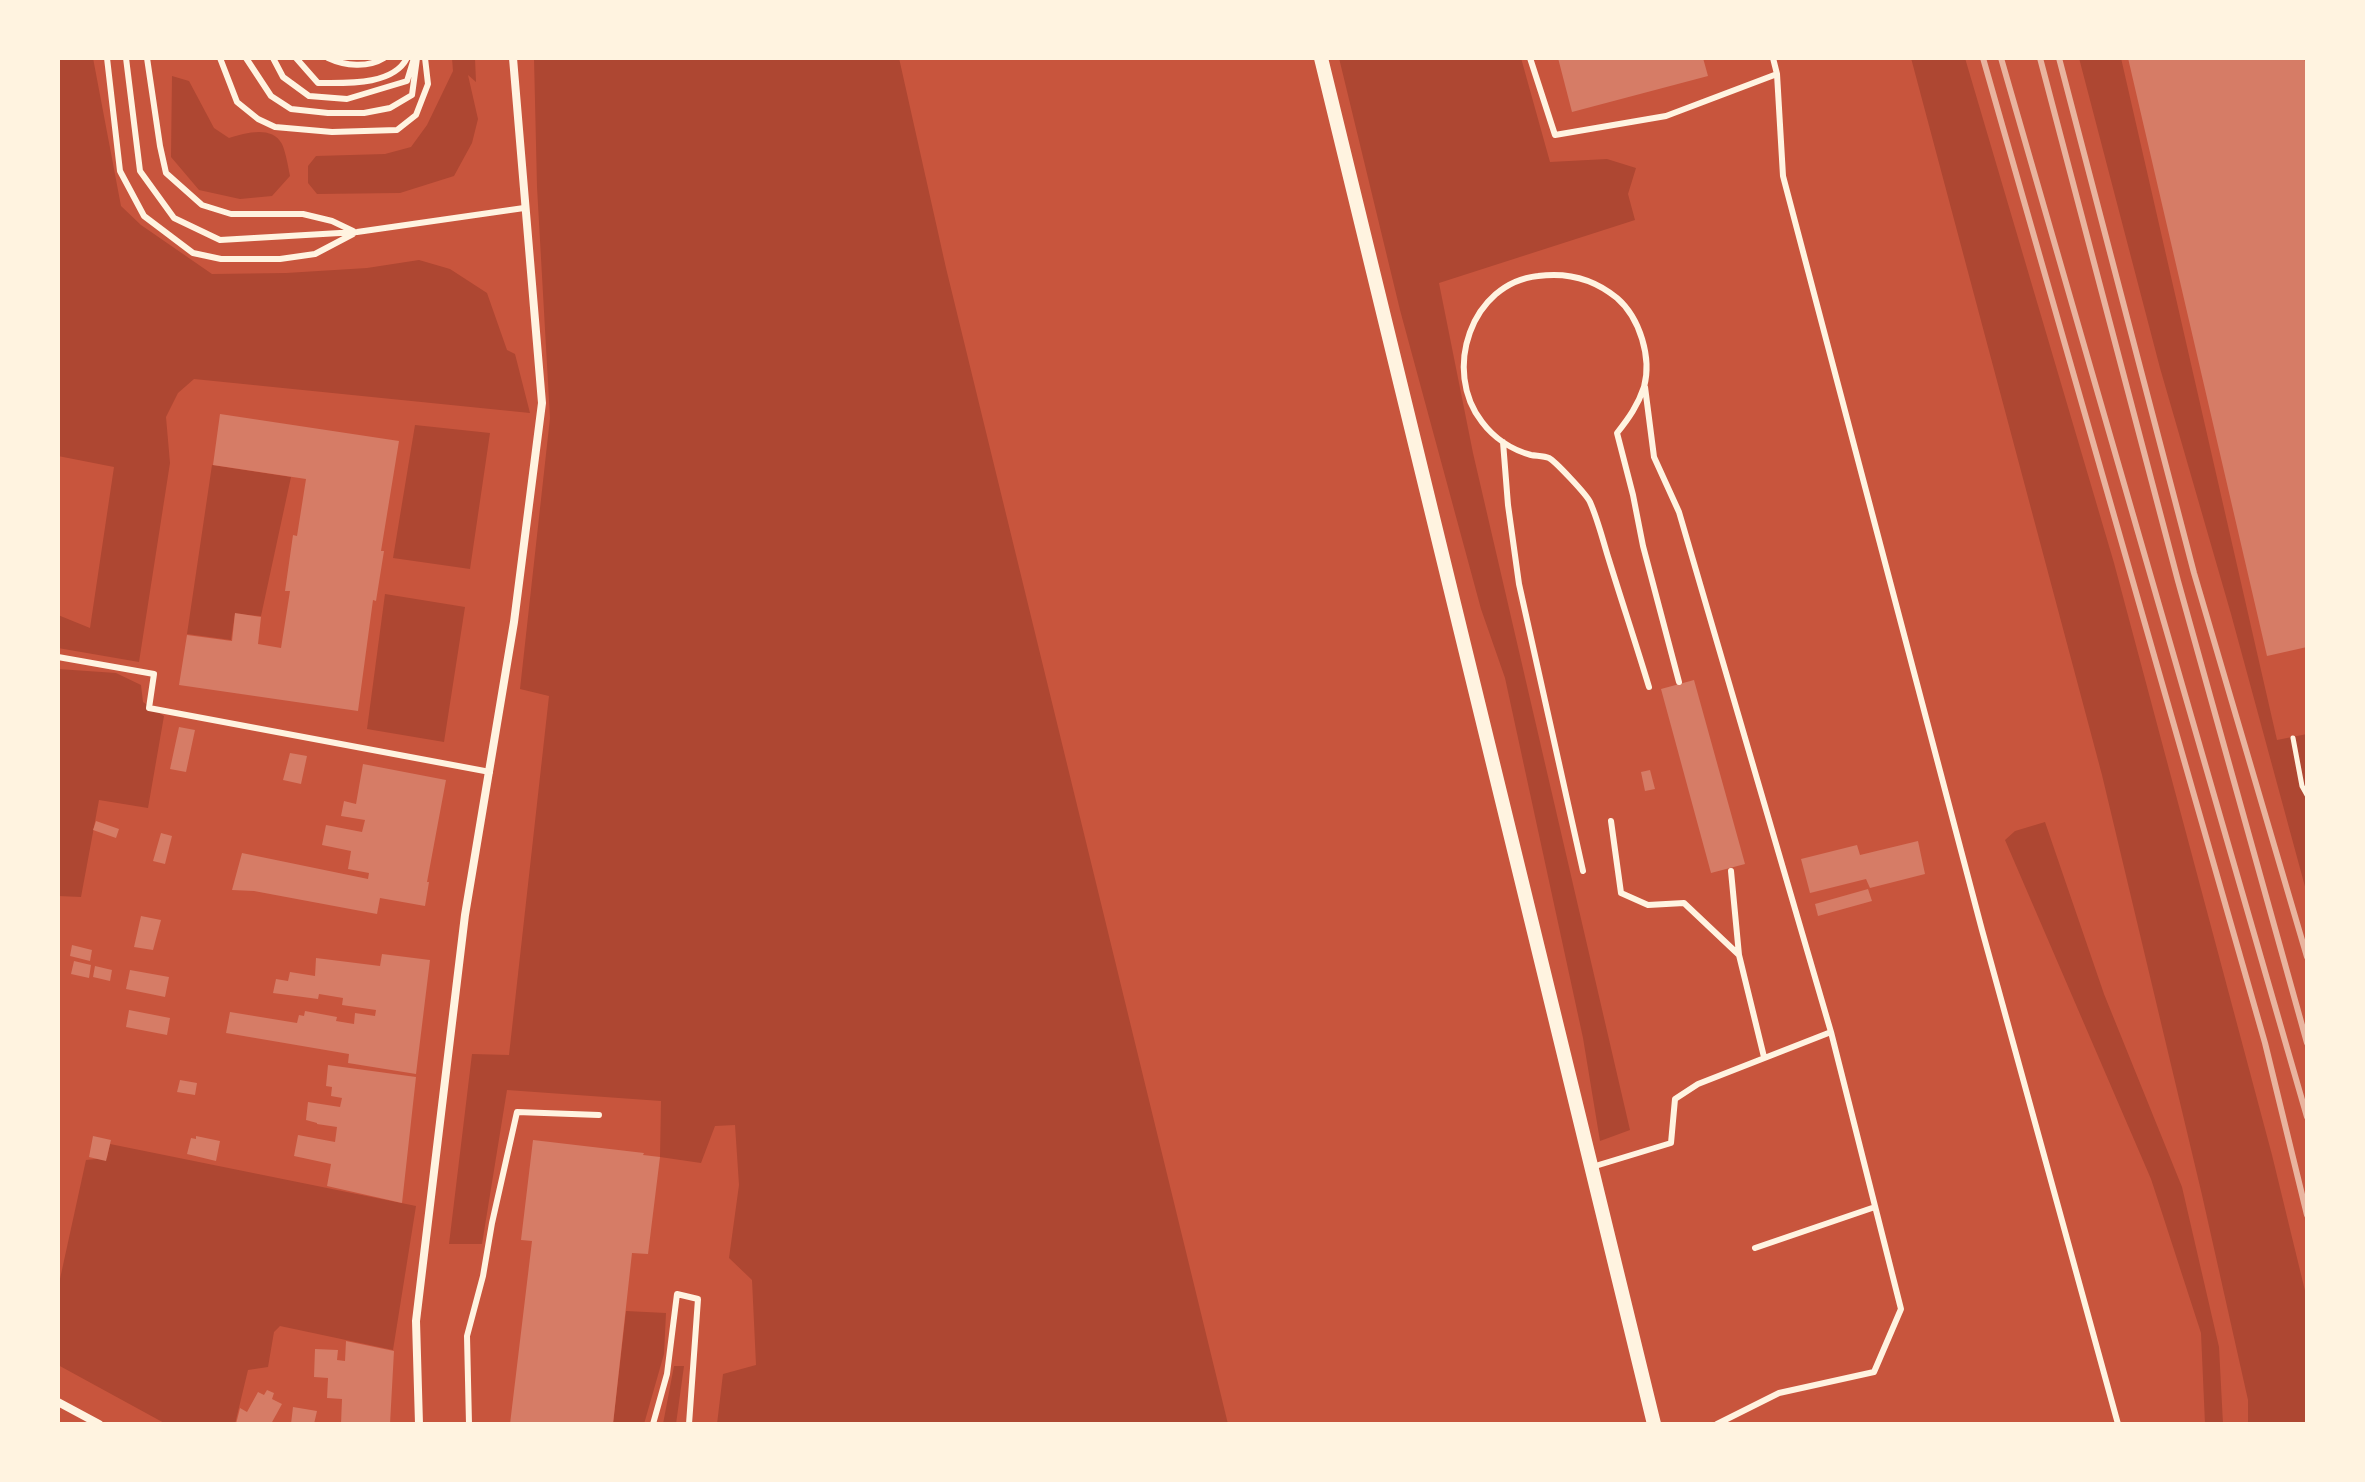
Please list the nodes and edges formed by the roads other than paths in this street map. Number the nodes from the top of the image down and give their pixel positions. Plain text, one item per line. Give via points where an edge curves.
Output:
1 (107, 58) edge
2 (126, 58) edge
3 (147, 58) edge
4 (220, 58) edge
5 (246, 58) edge
6 (273, 58) edge
7 (296, 58) edge
8 (328, 58) edge
9 (384, 58) edge
10 (407, 58) edge
11 (416, 58) edge
12 (425, 58) edge
13 (513, 58) edge
14 (1321, 58) edge
15 (1530, 58) edge
16 (1773, 58) edge
17 (1777, 74) junction
18 (524, 208) junction
19 (357, 232) junction
20 (1645, 384) junction
21 (1503, 442) junction
22 (58, 657) edge
23 (1679, 682) dead end
24 (1649, 687) dead end
25 (490, 772) junction
26 (1611, 821) dead end
27 (1583, 871) dead end
28 (1731, 871) dead end
29 (1739, 955) junction
30 (1831, 1032) junction
31 (1764, 1057) junction
32 (599, 1115) dead end
33 (1592, 1167) junction
34 (1875, 1207) junction
35 (1755, 1248) dead end
36 (58, 1402) edge
37 (99, 1424) edge
38 (419, 1424) edge
39 (469, 1424) edge
40 (653, 1424) edge
41 (689, 1424) edge
42 (1654, 1424) edge
43 (1717, 1424) edge
44 (2118, 1424) edge

1 - 19 lane via 120,171 144,216 193,253 221,259 280,259 315,254
2 - 19 lane via 140,171 174,218 220,240
3 - 19 lane via 166,173 202,205 231,214 303,214
4 - 12 lane via 237,102 258,119 275,127 332,132 397,130 416,115 428,84
5 - 11 lane via 271,96 291,109 364,113 390,108 412,95
6 - 11 lane via 283,77 309,96 347,99 407,81
7 - 10 lane via 318,83 356,83 380,78 403,66
8 - 9 lane via 340,64 373,65
13 - 18 street
14 - 33 street
15 - 17 lane via 1555,135 1666,116
16 - 17 lane
17 - 44 lane via 1783,176
18 - 19 lane
18 - 25 street via 542,403
20 - 21 lane via 1646,353 1637,324 1619,299 1593,282 1564,274 1534,276 1506,287 1483,308 1468,334 1462,365 1467,394 1481,421
20 - 23 lane via 1635,411 1617,433
20 - 30 lane via 1654,457 1679,512
21 - 24 lane via 1549,458 1589,499
21 - 27 lane via 1519,584
22 - 25 lane via 154,674 149,708
25 - 38 street via 465,915 416,1321
26 - 29 lane via 1621,893 1648,905 1684,903
28 - 29 lane
29 - 31 lane
30 - 31 lane
30 - 34 lane
31 - 33 lane via 1675,1099 1671,1143
32 - 39 lane via 517,1112 467,1336
33 - 42 street
34 - 35 lane
34 - 43 lane via 1901,1309 1874,1372 1779,1393
36 - 37 street
40 - 41 lane via 667,1374 677,1294 698,1299

